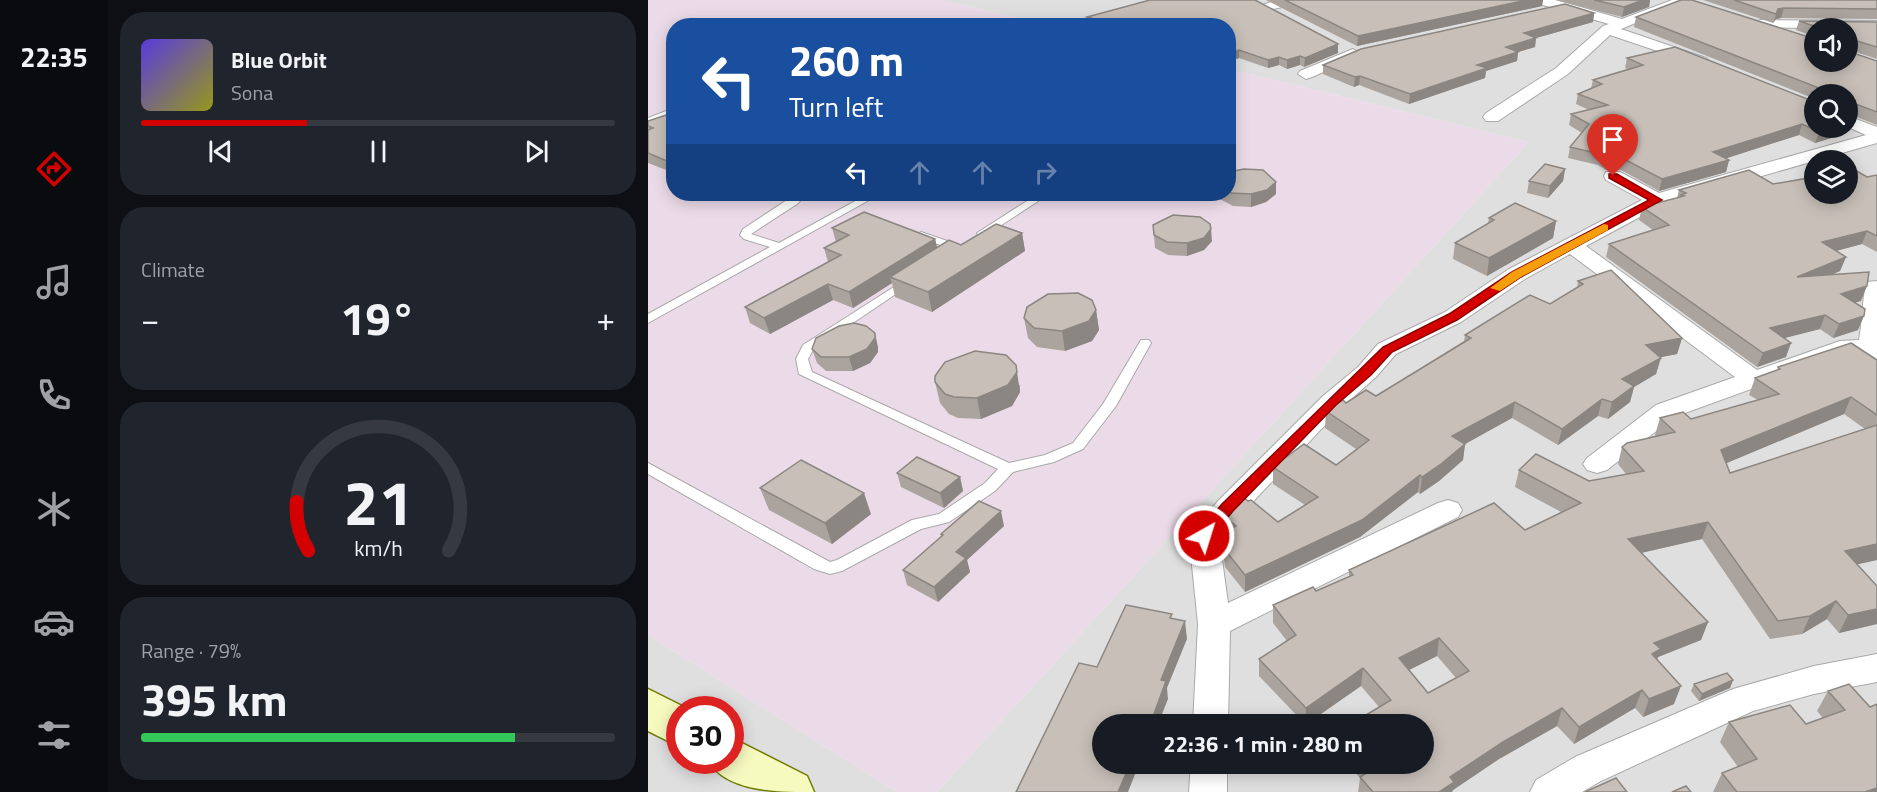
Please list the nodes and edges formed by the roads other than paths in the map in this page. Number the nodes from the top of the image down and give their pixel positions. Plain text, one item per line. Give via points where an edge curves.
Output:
1 (1250, 0) edge
2 (1295, 0) edge
3 (1541, 0) edge
4 (1687, 1) edge
5 (1264, 7) junction
6 (1564, 7) junction
7 (1530, 14) edge
8 (1285, 17) edge
9 (1804, 23) edge
10 (1858, 25) edge
11 (1877, 25) edge
12 (1615, 26) junction
13 (1804, 40) edge
14 (1335, 43) edge
15 (1717, 68) edge
16 (1306, 74) dead end
17 (666, 114) edge
18 (1492, 117) dead end
19 (648, 121) edge
20 (1858, 126) edge
21 (1877, 135) edge
22 (1613, 176) dead end
23 (1657, 200) junction
24 (794, 201) edge
25 (861, 201) edge
26 (1033, 201) edge
27 (845, 209) junction
28 (865, 216) edge
29 (907, 231) edge
30 (1571, 245) junction
31 (778, 246) junction
32 (919, 273) edge
33 (1875, 286) dead end
34 (648, 319) edge
35 (1144, 343) dead end
36 (1873, 351) edge
37 (1752, 378) junction
38 (1597, 464) dead end
39 (648, 468) edge
40 (1008, 468) junction
41 (1448, 510) dead end
42 (1214, 624) junction
43 (1877, 668) edge
44 (648, 708) edge
45 (1210, 714) edge
46 (666, 719) edge
47 (744, 766) edge
48 (1209, 774) edge
49 (790, 792) edge
50 (1208, 792) edge
51 (1549, 792) edge

1 - 5 street
2 - 5 street
3 - 6 street
4 - 12 street
5 - 8 street
6 - 7 street
6 - 12 street
9 - 13 street via 1754,22
10 - 11 street
12 - 15 street
12 - 18 street via 1563,71
14 - 16 street via 1361,52
17 - 19 lane
20 - 21 street
21 - 23 street
22 - 23 street
23 - 30 street
24 - 31 lane via 745,234
25 - 27 lane
26 - 29 lane via 953,251
27 - 28 lane
27 - 31 lane
30 - 37 street
30 - 42 street via 1516,274 1453,317 1387,350 1227,507 1204,536
31 - 34 lane
32 - 40 lane via 808,348 802,359 806,374
33 - 36 street
35 - 40 lane via 1109,406 1078,446 1049,459
36 - 37 street via 1848,346
37 - 38 street via 1665,411
39 - 40 lane via 830,568 917,524 944,518 990,487
41 - 42 street
42 - 45 street
43 - 51 street via 1745,699 1588,769
44 - 46 street
47 - 49 street
48 - 50 street

